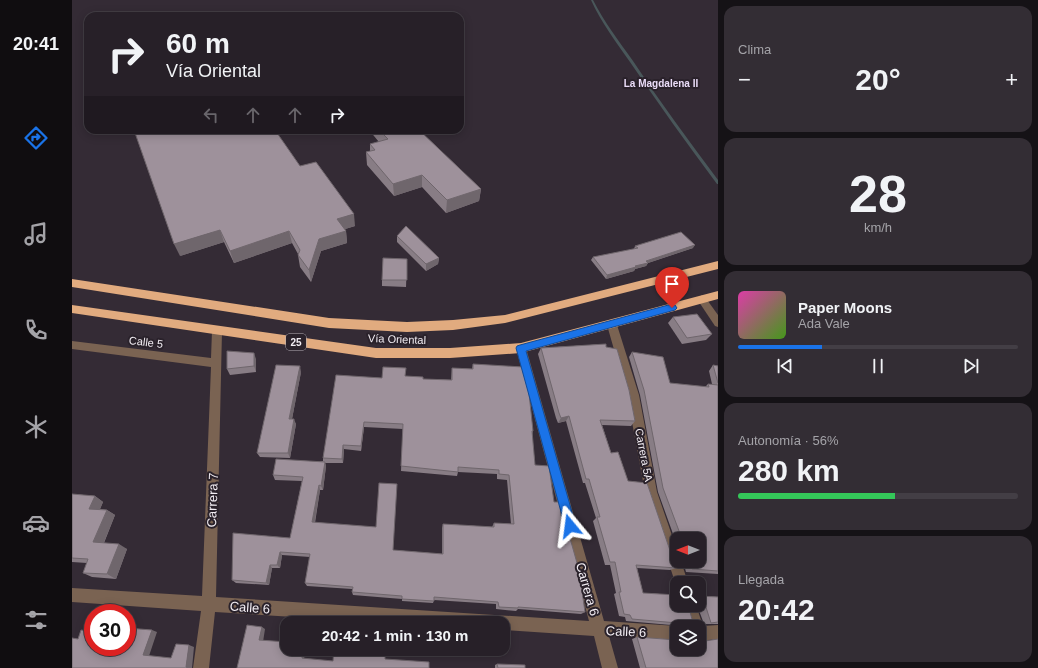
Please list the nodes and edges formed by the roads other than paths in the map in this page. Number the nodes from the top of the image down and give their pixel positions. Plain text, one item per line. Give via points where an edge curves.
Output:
1 (718, 265) edge
2 (72, 282) edge
3 (718, 295) edge
4 (702, 299) junction
5 (72, 310) edge
6 (718, 323) edge
7 (612, 325) junction
8 (217, 331) junction
9 (72, 345) edge
10 (520, 348) junction
11 (216, 363) junction
12 (679, 576) edge
13 (72, 595) edge
14 (209, 604) junction
15 (394, 616) edge
16 (510, 623) edge
17 (599, 629) junction
18 (718, 632) edge
19 (670, 633) edge
20 (706, 633) edge
21 (201, 668) edge
22 (610, 668) edge

1 - 2 highway, Vía Oriental / 25 via 505,319 407,327 329,323
3 - 4 highway, Vía Oriental / 25
4 - 6 street
4 - 7 highway, Vía Oriental / 25
5 - 8 highway, Vía Oriental / 25
7 - 10 highway, Vía Oriental / 25
7 - 12 street, Carrera 5A via 633,395 651,492
8 - 10 highway, Vía Oriental / 25 via 376,353 450,353
8 - 11 street, Carrera 7
9 - 11 street, Calle 5
10 - 17 street, Carrera 6
11 - 14 street, Carrera 7
13 - 14 street, Calle 6
14 - 15 street, Calle 6
14 - 21 street, Carrera 7
16 - 17 street, Calle 6
17 - 19 street, Calle 6
17 - 22 street, Carrera 6
18 - 20 street

